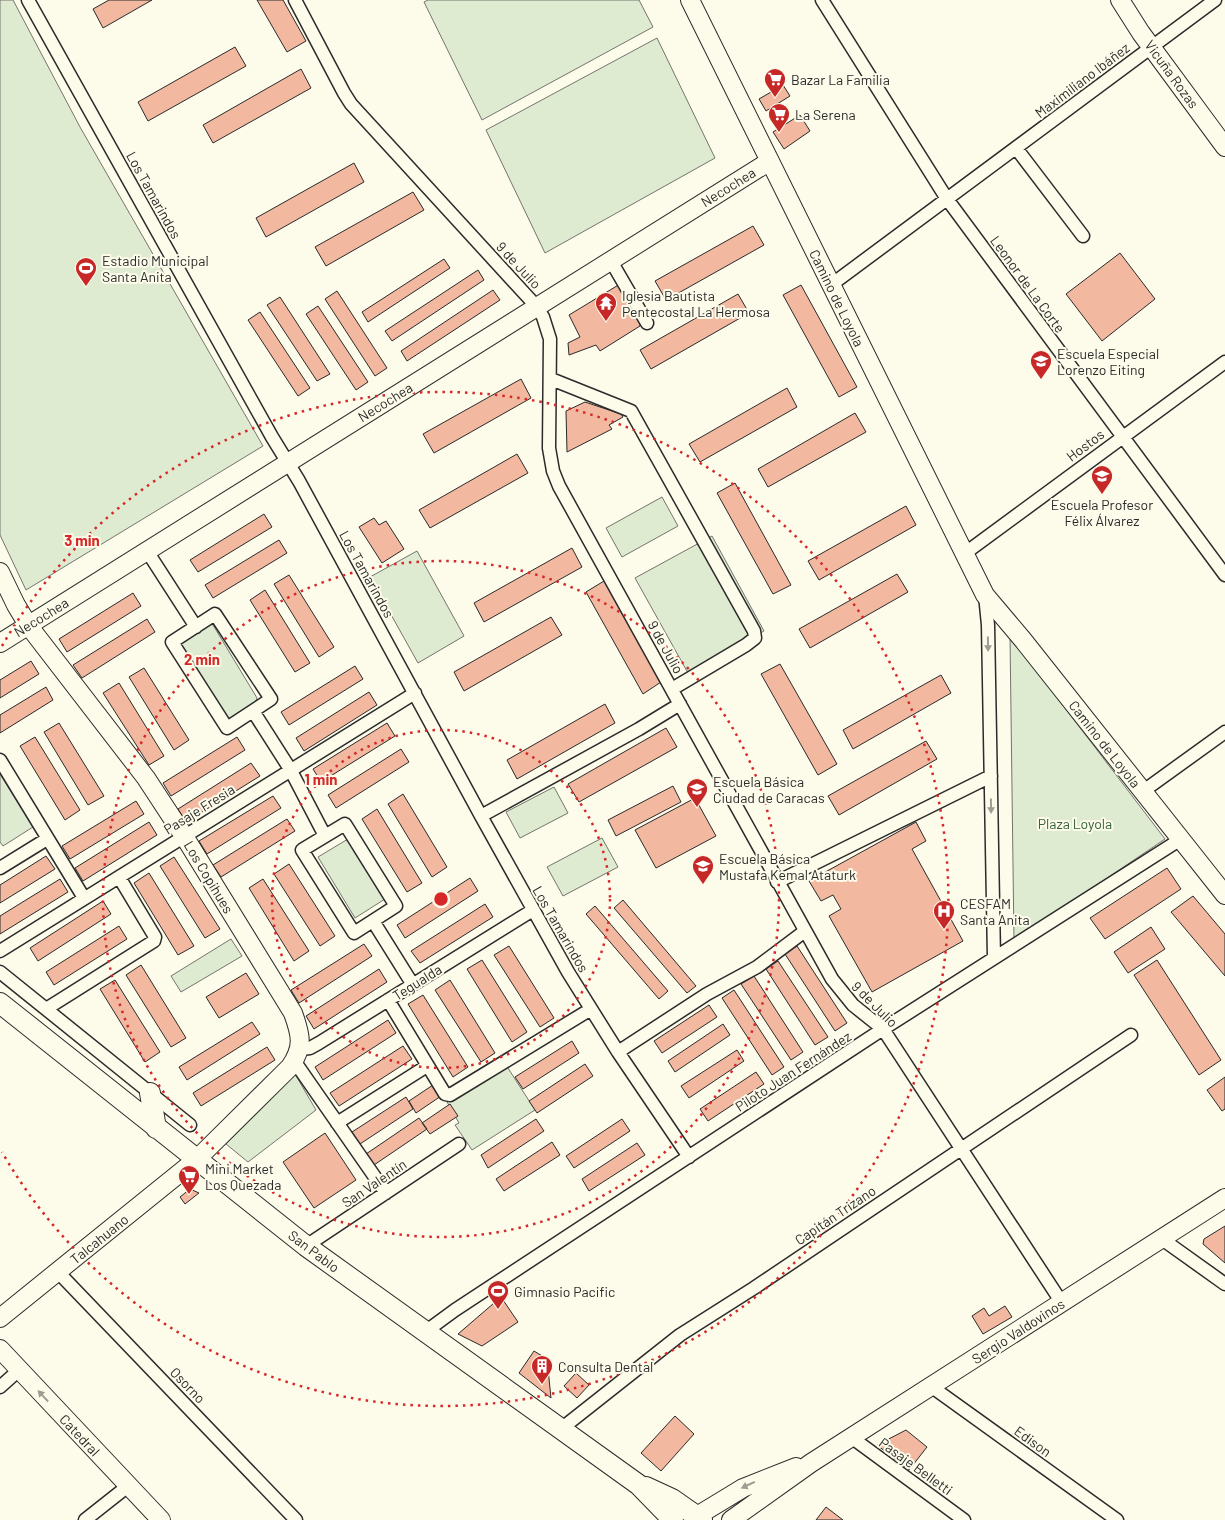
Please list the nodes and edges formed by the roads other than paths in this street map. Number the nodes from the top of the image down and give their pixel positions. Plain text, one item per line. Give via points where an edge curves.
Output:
1 (28, 0) edge
2 (295, 0) edge
3 (690, 0) edge
4 (822, 0) edge
5 (1120, 0) edge
6 (1215, 0) edge
7 (1151, 47) junction
8 (1225, 147) edge
9 (1016, 148) junction
10 (770, 161) junction
11 (947, 199) junction
12 (1083, 236) dead end
13 (611, 261) junction
14 (831, 285) junction
15 (537, 307) junction
16 (647, 323) dead end
17 (1225, 362) edge
18 (551, 379) junction
19 (1122, 436) junction
20 (288, 463) junction
21 (147, 551) junction
22 (964, 554) junction
23 (0, 572) edge
24 (1225, 575) edge
25 (985, 595) junction
26 (28, 625) junction
27 (196, 627) junction
28 (0, 642) edge
29 (672, 689) junction
30 (415, 693) junction
31 (680, 704) junction
32 (253, 711) junction
33 (1225, 732) edge
34 (0, 760) edge
35 (290, 769) junction
36 (991, 776) junction
37 (1142, 792) junction
38 (481, 816) junction
39 (184, 836) junction
40 (325, 836) junction
41 (47, 838) junction
42 (1181, 839) junction
43 (2, 862) edge
44 (119, 877) junction
45 (778, 882) junction
46 (1225, 894) edge
47 (84, 898) junction
48 (533, 910) junction
49 (373, 921) junction
50 (805, 931) junction
51 (0, 951) edge
52 (994, 958) junction
53 (0, 972) edge
54 (413, 985) junction
55 (388, 1000) junction
56 (0, 1003) edge
57 (46, 1009) junction
58 (591, 1009) junction
59 (883, 1029) junction
60 (1131, 1035) dead end
61 (618, 1052) junction
62 (297, 1055) junction
63 (427, 1066) junction
64 (150, 1093) junction
65 (337, 1123) junction
66 (190, 1126) dead end
67 (156, 1128) junction
68 (459, 1144) dead end
69 (961, 1149) junction
70 (689, 1157) junction
71 (197, 1159) junction
72 (386, 1193) junction
73 (1225, 1198) edge
74 (1162, 1239) junction
75 (306, 1246) junction
76 (58, 1272) junction
77 (1225, 1284) edge
78 (1062, 1303) junction
79 (0, 1318) edge
80 (425, 1332) junction
81 (0, 1349) edge
82 (19, 1370) junction
83 (0, 1386) edge
84 (932, 1386) junction
85 (561, 1429) junction
86 (851, 1437) junction
87 (811, 1463) junction
88 (639, 1485) junction
89 (128, 1486) junction
90 (697, 1519) edge
91 (85, 1520) edge
92 (161, 1520) edge
93 (296, 1520) edge
94 (673, 1520) edge
95 (731, 1520) edge
96 (964, 1520) edge
97 (1117, 1520) edge

1 - 20 street, Los Tamarindos
2 - 15 street, 9 de Julio via 351,104
3 - 10 street, Camino de Loyola
4 - 11 street, Leonor de La Corte
5 - 7 street, Vicuña Rozas
6 - 7 street, Maximiliano Ibáñez
7 - 8 street, Vicuña Rozas
7 - 9 street, Maximiliano Ibáñez
9 - 11 street, Maximiliano Ibáñez
9 - 12 street
10 - 13 street, Necochea
10 - 14 street, Camino de Loyola
11 - 14 street, Maximiliano Ibáñez
11 - 19 street, Leonor de La Corte
13 - 15 street, Necochea
13 - 16 street
14 - 22 street, Camino de Loyola
15 - 18 street, 9 de Julio via 550,340
15 - 20 street, Necochea
17 - 19 street, Hostos
18 - 29 street, 9 de Julio via 549,448 556,479
18 - 29 street via 631,411 754,631 755,638 746,645
19 - 22 street, Hostos
19 - 24 street, Leonor de La Corte
20 - 21 street, Necochea
20 - 30 street, Los Tamarindos
21 - 26 street, Necochea
21 - 27 street
22 - 25 street, Camino de Loyola
23 - 26 street, Los Copihues
25 -> 36 street, Camino de Loyola
25 - 37 street, Camino de Loyola
26 - 28 street, Necochea
26 - 39 street, Los Copihues via 146,778
27 - 32 street via 216,614 271,699
27 - 32 street via 172,642 227,728
29 - 31 street, 9 de Julio
30 - 35 street, Pasaje Fresia
30 - 38 street, Los Tamarindos
31 - 38 street
31 - 45 street, 9 de Julio
32 - 35 street
33 - 37 street
34 - 41 street
35 - 39 street, Pasaje Fresia
35 - 40 street
36 - 45 street
36 -> 52 street, Camino de Loyola
37 - 42 street, Camino de Loyola
38 - 48 street, Los Tamarindos
39 - 44 street, Pasaje Fresia
39 - 62 street, Los Copihues via 293,1013 300,1035
40 - 49 street via 302,850 354,933
40 - 49 street via 345,824 396,906
41 - 43 street
41 - 47 street
42 - 46 street, Camino de Loyola
42 - 52 street, Piloto Juan Fernández
44 - 47 street, Pasaje Fresia
44 - 57 street via 155,936 154,941
45 - 50 street, 9 de Julio
47 - 51 street, Pasaje Fresia
48 - 54 street, Tegualda
48 - 58 street, Los Tamarindos
49 - 54 street
50 - 59 street, 9 de Julio via 840,991 862,1014
50 - 61 street via 757,967 707,994
52 - 59 street, Piloto Juan Fernández
53 - 57 street
54 - 55 street, Tegualda
55 - 62 street, Tegualda
55 - 63 street
56 - 67 main road, San Pablo
57 - 64 street
58 - 61 street, Los Tamarindos
58 - 63 street via 450,1095 446,1094
59 - 69 street, 9 de Julio
59 - 70 street, Piloto Juan Fernández
60 - 69 street, Capitán Trizano
61 - 70 street, Los Tamarindos
62 - 65 street, Los Copihues
62 - 71 street, Tegualda via 290,1068
63 - 65 street
64 - 66 street
64 - 67 main road
65 - 72 street, Los Copihues
67 - 71 main road, San Pablo
68 - 72 street, San Valentín
69 - 78 street, 9 de Julio
69 - 85 street, Capitán Trizano via 686,1331
70 - 80 street, Piloto Juan Fernández
71 - 75 main road, San Pablo
71 - 76 street, Talcahuano
72 - 75 street, San Valentín
73 - 74 street, Sergio Valdovinos
74 - 77 street
74 - 78 street, Sergio Valdovinos
75 - 80 main road, San Pablo
76 - 79 street, Talcahuano
76 - 93 street, Osorno
78 - 84 street, Sergio Valdovinos
80 - 85 main road, San Pablo
81 - 82 street, Catedral
82 - 83 street
89 -> 82 street, Catedral
84 - 86 street, Sergio Valdovinos
84 - 97 street, Edison
85 - 88 main road, San Pablo
86 - 87 street, Sergio Valdovinos
86 - 96 street, Pasaje Belletti
87 -> 90 street, Sergio Valdovinos via 776,1473 743,1488
87 - 95 street, Sergio Valdovinos
88 - 90 main road, San Pablo via 672,1499
88 - 94 main road, San Pablo
89 - 91 street
89 - 92 street, Catedral

